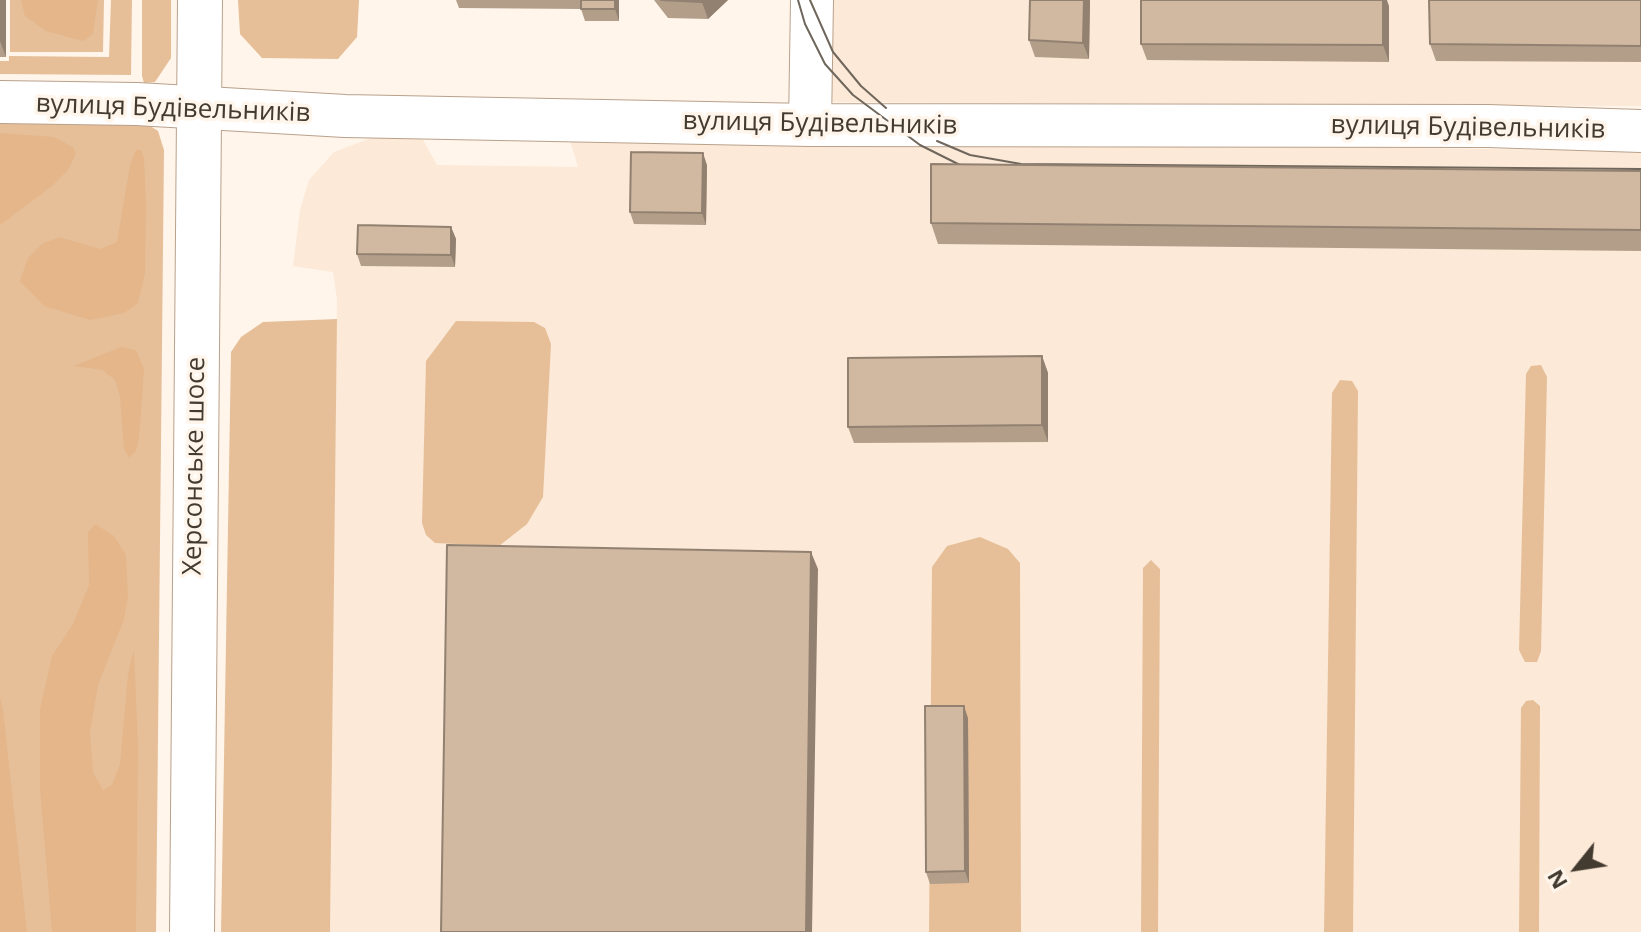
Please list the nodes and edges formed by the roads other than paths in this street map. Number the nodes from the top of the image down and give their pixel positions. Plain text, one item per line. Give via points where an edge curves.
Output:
1 (200, 0) edge
2 (812, 0) edge
3 (0, 102) edge
4 (198, 110) junction
5 (810, 125) junction
6 (1641, 131) edge
7 (192, 932) edge

1 - 4 main road, Херсонське шосе
2 - 5 street
3 - 4 street, вулиця Будівельників
4 - 5 street, вулиця Будівельників
4 - 7 main road, Херсонське шосе
5 - 6 street, вулиця Будівельників

